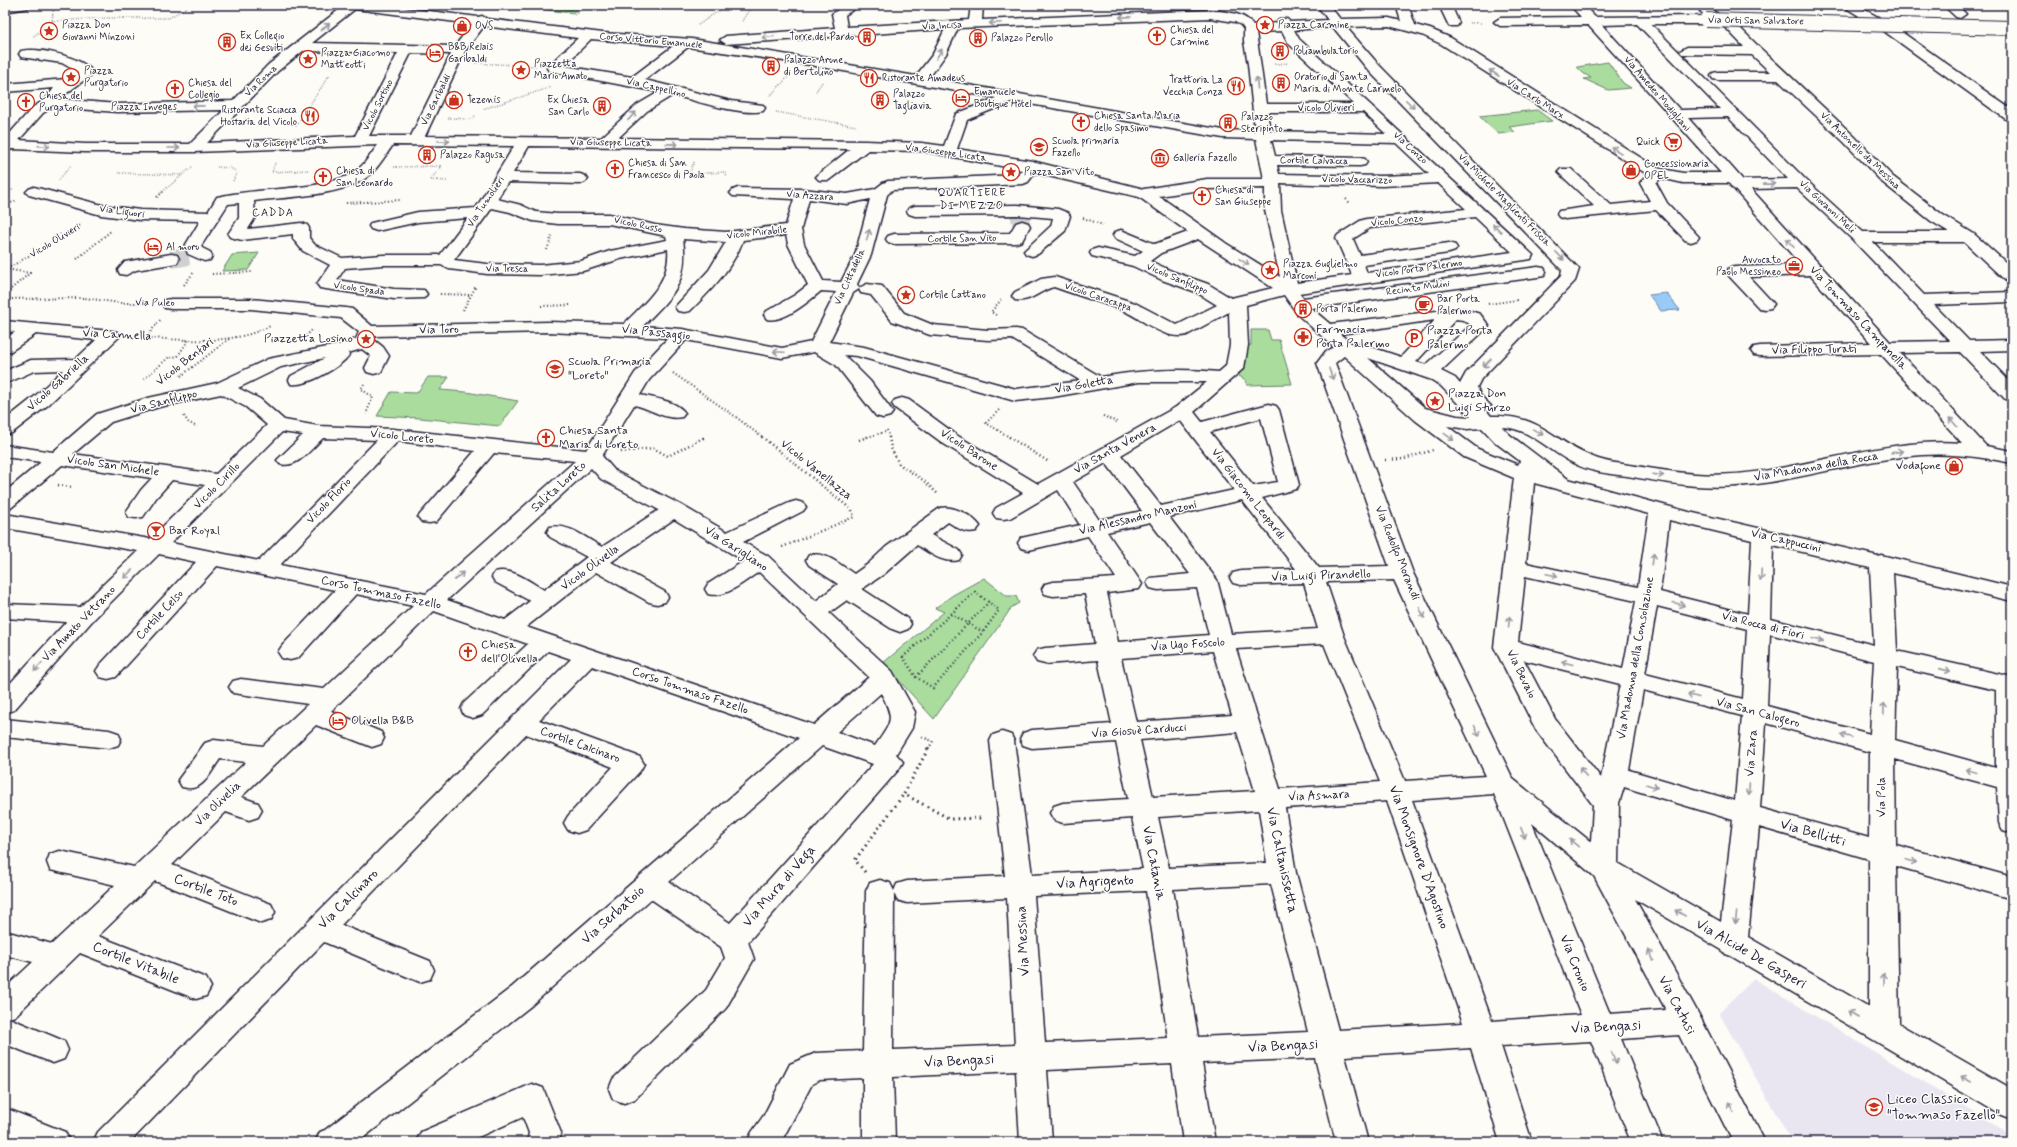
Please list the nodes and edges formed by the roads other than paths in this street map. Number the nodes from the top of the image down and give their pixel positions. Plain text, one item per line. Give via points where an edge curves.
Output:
1 (24, 5) edge
2 (352, 5) edge
3 (977, 5) edge
4 (1324, 5) edge
5 (1402, 5) edge
6 (1445, 5) edge
7 (1576, 5) edge
8 (1847, 5) edge
9 (1950, 5) edge
10 (5, 8) edge
11 (1960, 14) dead end
12 (859, 15) edge
13 (1709, 16) junction
14 (482, 20) junction
15 (1640, 20) junction
16 (1336, 21) junction
17 (1593, 21) junction
18 (1500, 22) dead end
19 (1453, 23) dead end
20 (975, 24) junction
21 (1285, 24) junction
22 (953, 25) junction
23 (1409, 25) junction
24 (2012, 28) edge
25 (842, 31) junction
26 (1249, 31) junction
27 (588, 35) junction
28 (684, 43) junction
29 (301, 47) junction
30 (406, 49) junction
31 (1687, 51) dead end
32 (1755, 51) junction
33 (26, 54) road end
34 (456, 56) junction
35 (1718, 76) dead end
36 (1781, 76) junction
37 (920, 80) junction
38 (635, 82) junction
39 (71, 83) junction
40 (5, 88) edge
41 (671, 91) junction
42 (1013, 96) junction
43 (53, 99) junction
44 (237, 105) junction
45 (758, 108) road end
46 (1261, 108) junction
47 (1367, 108) junction
48 (1731, 113) junction
49 (1674, 114) junction
50 (2012, 117) edge
51 (1263, 136) junction
52 (1401, 139) junction
53 (360, 140) junction
54 (388, 141) junction
55 (416, 141) junction
56 (524, 142) junction
57 (604, 143) junction
58 (865, 145) junction
59 (6, 146) edge
60 (194, 148) junction
61 (949, 152) junction
62 (1268, 160) junction
63 (1360, 162) dead end
64 (1032, 166) junction
65 (1566, 172) dead end
66 (1657, 173) junction
67 (503, 177) junction
68 (824, 177) dead end
69 (580, 178) dead end
70 (1442, 178) junction
71 (1272, 180) junction
72 (1734, 181) junction
73 (1801, 183) junction
74 (884, 190) junction
75 (34, 192) road end
76 (738, 193) road end
77 (803, 194) junction
78 (1144, 194) junction
79 (246, 198) junction
80 (1019, 203) junction
81 (1660, 205) junction
82 (484, 207) junction
83 (1607, 210) junction
84 (915, 211) dead end
85 (1479, 212) junction
86 (1565, 214) dead end
87 (212, 217) junction
88 (377, 226) dead end
89 (793, 229) junction
90 (737, 235) junction
91 (1120, 235) dead end
92 (675, 237) junction
93 (1205, 237) junction
94 (1691, 237) dead end
95 (1859, 237) junction
96 (1968, 237) junction
97 (894, 239) dead end
98 (1449, 248) dead end
99 (1156, 250) junction
100 (1032, 251) dead end
101 (1098, 253) dead end
102 (1526, 254) joint
103 (197, 255) dead end
104 (171, 259) tunnel mouth
105 (445, 260) junction
106 (1354, 261) junction
107 (1138, 262) junction
108 (339, 263) junction
109 (126, 270) dead end
110 (1814, 270) junction
111 (1538, 272) dead end
112 (2012, 277) edge
113 (1361, 278) junction
114 (817, 286) junction
115 (854, 288) junction
116 (367, 290) junction
117 (418, 294) road end
118 (1021, 296) road end
119 (2012, 297) edge
120 (1919, 300) junction
121 (1233, 303) junction
122 (1298, 303) junction
123 (171, 304) road end
124 (1765, 304) dead end
125 (684, 307) dead end
126 (346, 313) junction
127 (773, 314) dead end
128 (1451, 314) junction
129 (1395, 320) junction
130 (5, 326) edge
131 (32, 329) junction
132 (493, 329) joint
133 (628, 330) junction
134 (1328, 330) junction
135 (682, 334) junction
136 (111, 336) joint
137 (362, 339) junction
138 (2012, 345) edge
139 (818, 346) junction
140 (5, 347) edge
141 (1964, 347) junction
142 (1887, 349) junction
143 (1357, 350) junction
144 (1760, 351) dead end
145 (79, 364) junction
146 (374, 368) road end
147 (1421, 370) junction
148 (1473, 377) junction
149 (5, 378) edge
150 (1222, 378) junction
151 (298, 380) dead end
152 (1385, 382) junction
153 (1098, 383) junction
154 (223, 388) junction
155 (2012, 396) edge
156 (631, 398) junction
157 (902, 404) dead end
158 (1415, 410) junction
159 (1183, 411) junction
160 (883, 412) road end
161 (675, 413) dead end
162 (1487, 422) junction
163 (1514, 422) junction
164 (278, 425) junction
165 (5, 429) edge
166 (1197, 429) junction
167 (318, 432) junction
168 (393, 434) junction
169 (489, 447) junction
170 (1980, 450) junction
171 (5, 451) edge
172 (1109, 452) junction
173 (2012, 456) edge
174 (592, 457) junction
175 (58, 458) junction
176 (287, 460) dead end
177 (1528, 468) junction
178 (167, 474) junction
179 (1066, 477) junction
180 (221, 482) junction
181 (1038, 493) junction
182 (1248, 493) junction
183 (5, 503) edge
184 (796, 507) dead end
185 (674, 510) junction
186 (1660, 511) junction
187 (136, 512) dead end
188 (1003, 513) dead end
189 (1156, 514) junction
190 (429, 517) dead end
191 (5, 521) edge
192 (969, 526) dead end
193 (1094, 528) junction
194 (558, 532) dead end
195 (916, 536) junction
196 (1763, 536) junction
197 (727, 542) junction
198 (1029, 543) dead end
199 (156, 547) junction
200 (951, 555) dead end
201 (212, 558) junction
202 (599, 559) junction
203 (758, 560) junction
204 (817, 560) dead end
205 (1881, 562) junction
206 (1514, 567) junction
207 (264, 568) junction
208 (1402, 573) junction
209 (1313, 576) junction
210 (503, 577) dead end
211 (1241, 578) dead end
212 (1206, 580) junction
213 (1158, 583) dead end
214 (351, 586) junction
215 (849, 586) junction
216 (1094, 586) junction
217 (716, 589) dead end
218 (1053, 589) dead end
219 (2012, 594) edge
220 (1648, 596) junction
221 (657, 597) dead end
222 (546, 600) junction
223 (430, 602) junction
224 (5, 610) edge
225 (815, 612) junction
226 (85, 615) junction
227 (900, 624) dead end
228 (1759, 625) junction
229 (508, 629) junction
230 (1332, 636) junction
231 (544, 642) junction
232 (1222, 642) junction
233 (1506, 647) junction
234 (1108, 651) junction
235 (290, 652) dead end
236 (1045, 656) dead end
237 (1886, 656) junction
238 (587, 657) junction
239 (108, 671) dead end
240 (1632, 680) junction
241 (2010, 685) edge
242 (889, 686) junction
243 (241, 687) dead end
244 (5, 704) edge
245 (321, 706) junction
246 (473, 709) dead end
247 (1754, 711) junction
248 (521, 723) junction
249 (1246, 723) junction
250 (5, 728) edge
251 (1126, 732) junction
252 (818, 734) junction
253 (109, 738) dead end
254 (372, 738) dead end
255 (1032, 739) dead end
256 (1002, 741) dead end
257 (1882, 746) junction
258 (269, 756) junction
259 (882, 757) junction
260 (1615, 775) junction
261 (191, 780) dead end
262 (2010, 781) edge
263 (1503, 784) junction
264 (1396, 791) junction
265 (1270, 799) junction
266 (222, 800) junction
267 (1606, 803) junction
268 (1143, 808) junction
269 (249, 810) dead end
270 (1063, 813) dead end
271 (1747, 814) junction
272 (576, 823) dead end
273 (2012, 824) edge
274 (1882, 853) junction
275 (60, 862) dead end
276 (1604, 868) junction
277 (1282, 873) junction
278 (145, 874) junction
279 (1158, 878) junction
280 (649, 883) junction
281 (1020, 886) junction
282 (2012, 888) edge
283 (261, 912) dead end
284 (320, 928) junction
285 (733, 940) junction
286 (5, 943) edge
287 (1733, 945) junction
288 (66, 948) junction
289 (420, 970) dead end
290 (196, 987) dead end
291 (5, 1007) edge
292 (1687, 1022) junction
293 (1601, 1027) junction
294 (5, 1030) edge
295 (1884, 1032) junction
296 (1482, 1035) junction
297 (1326, 1044) junction
298 (53, 1050) dead end
299 (1185, 1050) junction
300 (1030, 1057) junction
301 (878, 1065) junction
302 (624, 1089) dead end
303 (2012, 1105) edge
304 (5, 1122) edge
305 (54, 1142) edge
306 (109, 1142) edge
307 (331, 1142) edge
308 (432, 1142) edge
309 (543, 1142) edge
310 (763, 1142) edge
311 (879, 1142) edge
312 (1036, 1142) edge
313 (1199, 1142) edge
314 (1352, 1142) edge
315 (1516, 1142) edge
316 (1647, 1142) edge
317 (1749, 1142) edge

1 - 10 street
2 - 14 street, Corso Vittorio Emanuele
29 -> 2 street, Via Roma
3 - 20 street
4 - 16 street
5 - 23 street
6 - 19 street
7 - 17 street, Via Amedeo Modigliani
8 - 50 street via 1885,26
9 - 11 street
12 - 22 street, Via Incisa
12 - 25 street, Via Incisa
12 - 25 street via 838,14
13 - 15 street, Via Orti San Salvatore
13 - 24 street, Via Orti San Salvatore, bridge
13 - 32 street, Via Antonello da Messina via 1731,26
14 - 27 street, Corso Vittorio Emanuele
14 - 34 street, Via Garibaldi
15 - 17 street, Via Orti San Salvatore
15 - 48 street, Via Giovanni Meli
16 - 21 street, Via Carlo Marx
16 - 23 street, Via Carlo Marx
16 -> 148 street, Via Michele Maglienti Friscia via 1374,68 1571,268 1569,277
17 - 18 street, Via Orti San Salvatore
17 - 49 street, Via Amedeo Modigliani
20 - 22 street, Via Incisa
26 -> 20 street, Via Incisa via 1228,16 1192,15
21 - 26 street, Via Carlo Marx
21 - 47 street, Via Conzo via 1294,41
37 -> 22 street via 934,64 949,38
66 -> 23 street, Via Carlo Marx via 1571,122 1446,41
25 -> 28 street, Via Incisa
46 -> 26 street
27 - 28 street, Corso Vittorio Emanuele
27 - 38 street, Via Cappellino via 554,68
28 - 37 street, Corso Vittorio Emanuele
28 - 38 street
29 - 30 street
29 - 44 street, Via Roma via 273,68
30 - 34 street
30 - 53 street, Vicolo Sortino
31 - 32 street
32 - 36 street, Via Antonello da Messina
33 - 39 street via 65,60 81,66 86,72
34 - 55 street, Via Garibaldi
35 - 36 street
36 - 96 street, Via Antonello da Messina via 1849,139 1887,179 1937,218
37 - 42 street, Corso Vittorio Emanuele
38 - 41 street, Via Cappellino
39 - 40 street
39 - 43 street
41 - 45 street, Via Cappellino via 731,105
57 -> 41 street via 642,108
42 - 51 street, Corso Vittorio Emanuele via 1223,134
42 - 61 street via 961,117
44 -> 43 street, Piazza Inveges via 117,108
43 - 59 street via 38,110
44 - 60 street, Via Roma
46 - 47 street, Vicolo Olivieri
46 - 51 street
47 - 52 street, Via Conzo
48 - 49 street
48 - 73 street, Via Giovanni Meli
49 - 72 street, Via Amedeo Modigliani
51 - 52 street, Corso Vittorio Emanuele
51 - 62 street
52 - 70 street, Via Conzo
53 - 54 street, Via Giuseppe Licata
53 - 60 street, Via Giuseppe Licata
54 - 55 street, Via Giuseppe Licata
54 - 79 street via 357,177 329,187
55 -> 56 street, Via Giuseppe Licata
56 - 57 street, Via Giuseppe Licata
56 - 67 street, Via Tumolieri
57 -> 58 street, Via Giuseppe Licata
58 - 61 street, Via Giuseppe Licata
58 - 68 street
59 -> 60 street, Via Giuseppe Licata
61 - 64 street, Via Giuseppe Licata
62 - 63 street, Cortile Calvacca
62 - 71 street
64 - 78 street, Via Giuseppe Licata
64 - 80 street
65 - 83 street
66 - 72 street, Via Carlo Marx via 1683,178
66 - 81 street via 1648,183
67 - 69 street
67 - 82 street, Via Tumolieri
70 - 71 street, Vicolo Vaccarizzo via 1382,181
70 - 85 street, Via Conzo
71 - 78 street, Vicolo Vaccarizzo via 1207,184
71 - 122 street via 1273,210 1278,237
72 -> 73 street, Via Carlo Marx
110 -> 72 street, Via Tommaso Campanella
73 - 95 street, Via Giovanni Meli
74 - 77 street, Via Azzara via 848,199
74 - 80 street, Via Azzara via 986,181
115 -> 74 street, Via Cittadella
75 - 87 street, Via Liguori via 101,210
76 - 77 street, Via Azzara
77 - 89 street
78 - 93 street, Via Giuseppe Licata
79 - 87 street via 223,200
79 - 108 street via 249,214 246,223 236,234 301,228 301,239 309,248
80 - 84 street
80 - 97 street, Cortile San Vito via 1016,238
80 - 100 street via 1062,216 1059,228
81 - 83 street
81 - 94 street
82 - 88 street, Vicolo Russo
82 - 92 street, Vicolo Russo via 515,208 533,216 610,219
82 - 105 street, Via Tumolieri
83 - 86 street
102 -> 85 street, Via Conzo
85 - 106 street, Vicolo Conzo via 1366,224 1344,238
87 - 103 street via 193,246
89 - 90 street, Vicolo Mirabile
89 - 114 street via 796,244
90 - 92 street, Vicolo Mirabile
90 - 125 street via 734,245 717,273
91 - 99 street
92 - 105 street, Via Tresca via 583,266 540,270 487,269 448,264
92 - 133 street, Vicolo Russo via 675,272 666,289
93 - 99 street, Vicolo Sanfilippo
93 -> 122 street via 1268,279
95 - 96 street
95 - 120 street, Via Giovanni Meli
96 - 112 street, Via Antonello da Messina
98 - 106 street
99 - 107 street, Vicolo Sanfilippo
101 - 107 street, Vicolo Sanfilippo
102 - 113 street, Vicolo Porta Palermo
104 - 109 street via 131,266
105 - 108 street, Via Tresca
106 - 113 street, Vicolo Conzo
107 - 121 street, Vicolo Sanfilippo
108 - 116 street, Vicolo Spada via 326,284
110 - 124 street via 1735,272
110 - 142 street, Via Tommaso Campanella
111 - 122 street, Recinto Mulini
113 - 122 street, Vicolo Porta Palermo
114 - 115 street
114 - 127 street via 801,299
115 - 139 street, Via Cittadella
115 - 153 street via 876,290 898,317 930,330 988,335 1016,334
116 - 117 street, Vicolo Spada
116 - 126 street
118 - 121 street, Vicolo Caracappa via 1055,282 1129,307 1172,330 1181,331
119 - 120 street
120 - 141 street, Via Giovanni Meli
121 - 122 street
121 - 150 street via 1239,345 1235,368
122 - 134 street
123 - 126 street, Via Puleo via 251,304
126 - 137 street via 356,322
128 - 129 street
128 - 147 street
128 - 147 street via 1471,316 1478,320 1480,326
129 - 134 street
129 - 143 street
130 - 131 street, Via Cannella
131 - 136 street, Via Cannella
131 - 140 street
132 - 133 street, Via Passaggio via 548,327
132 - 137 street, Via Toro via 386,331
133 - 135 street, Via Passaggio
134 - 143 street
139 -> 135 street, Via Passaggio via 782,353
135 - 156 street, Salita Loreto via 642,377
136 - 145 street, Vicolo Gabriella
137 - 146 street via 380,356
137 - 151 street via 333,361
137 - 154 street, Via Sanfilippo via 275,363
138 - 141 street, Via Filippo Turati
139 - 153 street, Via Goletta via 858,351 1015,396
139 - 160 street via 842,360
141 - 142 street, Via Filippo Turati
141 - 155 street, Via Giovanni Meli
142 - 144 street, Via Filippo Turati
170 -> 142 street, Via Tommaso Campanella
143 - 147 street
143 - 152 street
143 -> 208 street, Via Rodolfo Morandi via 1337,351 1326,363
145 - 149 street via 31,366
145 - 165 street, Vicolo Gabriella via 41,401
147 - 148 street via 1456,378
147 - 152 street via 1396,371
147 - 162 street via 1448,382
148 - 163 street via 1468,387 1471,397 1481,406
150 - 153 street, Via Goletta via 1190,375 1139,376
150 - 159 street, Via Santa Venera
152 - 158 street
154 - 164 street, Vicolo Loreto via 252,404
154 - 175 street, Via Sanfilippo via 155,402 104,418
156 - 161 street via 652,403
156 - 174 street, Salita Loreto
157 - 181 street, Vicolo Barone via 951,440
158 - 162 street, Via Madonna della Rocca via 1454,422
158 -> 177 street via 1471,453
159 - 166 street, Via Giacomo Leopardi
159 - 172 street, Via Santa Venera
162 - 163 street, Via Madonna della Rocca
162 - 177 street
163 -> 170 street, Via Madonna della Rocca via 1540,433 1585,461 1644,473 1699,480 1735,481 1774,477 1860,458 1902,452 1948,448
164 - 167 street, Vicolo Loreto
164 - 180 street, Vicolo Cirillo
166 - 182 street, Via Giacomo Leopardi
166 - 182 street, Via Alessandro Manzoni via 1269,410 1289,485 1270,491
167 - 168 street, Vicolo Loreto
167 - 176 street
168 - 169 street, Vicolo Loreto
168 - 207 street, Vicolo Florio
169 - 174 street, Vicolo Loreto
169 - 190 street
170 - 173 street, Via Madonna della Rocca
171 - 175 street, Vicolo San Michele
172 - 179 street, Via Santa Venera
172 - 189 street
174 - 185 street, Via Garigliano via 608,475
223 -> 174 street, Salita Loreto
175 - 178 street, Vicolo San Michele
175 - 183 street, Via Sanfilippo
177 - 186 street, Via Cappuccini via 1561,483
177 - 206 street, Via Bevaio
178 - 180 street, Vicolo San Michele
178 - 187 street via 148,494
179 - 181 street, Via Santa Venera
179 - 193 street
180 - 199 street, Vicolo Cirillo
181 - 188 street, Via Santa Venera
182 - 189 street, Via Alessandro Manzoni
182 - 209 street, Via Giacomo Leopardi
184 - 197 street
185 - 197 street, Via Garigliano
185 - 202 street, Vicolo Olivella
186 - 196 street, Via Cappuccini
220 -> 186 street, Via Madonna della Consolazione
189 - 193 street, Via Alessandro Manzoni
189 - 212 street
191 - 199 street, Corso Tommaso Fazello
192 - 195 street via 947,513
193 - 198 street, Via Alessandro Manzoni
193 - 216 street via 1131,584
194 - 202 street
195 - 200 street
195 - 215 street via 876,569
196 - 205 street, Via Cappuccini
196 -> 228 street, Via Zara
197 - 203 street, Via Garigliano
199 - 201 street, Corso Tommaso Fazello
199 -> 226 street, Via Amato Vetrano
201 - 207 street, Corso Tommaso Fazello
201 - 239 street, Cortile Celso
202 - 221 street
202 - 222 street, Vicolo Olivella
203 - 217 street
203 - 225 street, Via Garigliano
204 - 215 street
205 - 219 street, Via Cappuccini
205 - 237 street, Via Pola
206 -> 220 street, Via Rocca di Fiori
233 -> 206 street, Via Bevaio
207 - 214 street, Corso Tommaso Fazello
208 - 209 street, Via Luigi Pirandello
208 -> 263 street, Via Rodolfo Morandi
209 - 211 street, Via Luigi Pirandello
209 - 230 street, Via Monsignore D'Agostino
210 - 222 street
212 - 213 street
212 - 232 street, Via Caltanissetta
214 - 223 street, Corso Tommaso Fazello
214 - 235 street
215 - 225 street
215 - 227 street
216 - 218 street
216 - 234 street, Via Catania
220 -> 228 street, Via Rocca di Fiori
220 - 240 street, Via Madonna della Consolazione
222 - 229 street, Vicolo Olivella
223 - 229 street, Corso Tommaso Fazello
223 - 245 street, Via Olivelia
224 - 226 street
225 - 242 street, Via Garigliano
226 -> 244 street, Via Amato Vetrano
228 -> 237 street, Via Rocca di Fiori
228 - 247 street, Via Zara
229 - 231 street, Corso Tommaso Fazello
230 - 232 street, Via Ugo Foscolo
230 - 264 street, Via Monsignore D'Agostino
231 - 238 street, Corso Tommaso Fazello
231 - 246 street
232 - 234 street, Via Ugo Foscolo
232 - 249 street, Via Caltanissetta
240 -> 233 street, Via San Calogero
267 -> 233 street, Via Bevaio via 1545,724
234 - 236 street, Via Ugo Foscolo
234 - 251 street, Via Catania
237 -> 241 street, Via Rocca di Fiori
257 -> 237 street, Via Pola
238 - 248 street, Via Calcinaro
238 - 252 street, Corso Tommaso Fazello
247 -> 240 street, Via San Calogero
240 - 260 street, Via Madonna della Consolazione
241 - 262 street
242 - 252 street, Via Serbatoio
242 - 259 street via 903,712 900,728
243 - 245 street
245 - 254 street
245 - 258 street, Via Olivelia
257 -> 247 street, Via San Calogero
247 -> 271 street, Via Zara
248 - 272 street, Cortile Calcinaro via 631,764
248 - 284 street, Via Calcinaro
249 - 251 street, Via Giosuè Carducci
249 - 265 street, Via Caltanissetta
250 - 253 street
251 - 255 street, Via Giosuè Carducci
251 - 268 street, Via Catania
252 - 259 street, Corso Tommaso Fazello
252 - 280 street, Via Serbatoio
256 - 281 street, Via Messina
262 -> 257 street, Via San Calogero
257 - 274 street, Via Pola
258 - 261 street via 214,750
258 - 266 street, Via Olivelia
259 - 285 street, Via Mura di Vega via 890,762
260 - 267 street, Via Madonna della Consolazione
260 -> 271 street, Via Bellitti
262 - 273 street
263 - 264 street, Via Asmara
276 -> 263 street, Via Alcide De Gasperi
263 -> 293 street, Via Cronio
264 - 265 street, Via Asmara
264 - 296 street, Via Monsignore D'Agostino
265 - 268 street, Via Asmara
265 - 277 street, Via Caltanissetta
266 - 269 street
266 - 278 street, Via Olivelia
267 - 276 street, Via Madonna della Consolazione
268 - 270 street, Via Asmara
268 - 279 street, Via Catania
271 - 274 street, Via Bellitti
271 -> 287 street, Via Zara
274 -> 282 street, Via Bellitti
295 -> 274 street, Via Pola
275 - 278 street, Cortile Toto
287 -> 276 street, Via Alcide De Gasperi
292 -> 276 street, Via Catusi
277 - 279 street, Via Agrigento
277 - 297 street, Via Caltanissetta
278 - 283 street, Cortile Toto
278 - 288 street, Via Olivelia
279 - 281 street, Via Agrigento
279 - 299 street, Via Catania
280 - 285 street
280 - 307 street, Via Serbatoio via 522,996
281 - 300 street, Via Messina
281 - 301 street, Via Agrigento via 894,892
284 - 289 street
284 - 306 street, Via Calcinaro
285 - 302 street via 740,959 716,999
286 - 288 street, Cortile Vitabile
295 -> 287 street, Via Alcide De Gasperi
288 - 290 street, Cortile Vitabile
288 - 291 street, Via Olivelia
292 - 293 street, Via Bengasi
317 -> 292 street, Via Catusi
293 - 296 street, Via Bengasi
293 -> 316 street, Via Cronio
294 - 298 street
303 -> 295 street, Via Alcide De Gasperi
296 - 297 street, Via Bengasi
296 - 315 street, Via Monsignore D'Agostino
297 - 299 street, Via Bengasi
297 - 314 street, Via Caltanissetta
299 - 300 street, Via Bengasi
299 - 313 street, Via Catania
300 - 301 street, Via Bengasi
300 - 312 street, Via Messina
301 - 310 street, Via Bengasi via 816,1067 801,1074 775,1125
301 - 311 street, Via Agrigento
304 - 305 street
308 - 309 street via 532,1098 544,1133

